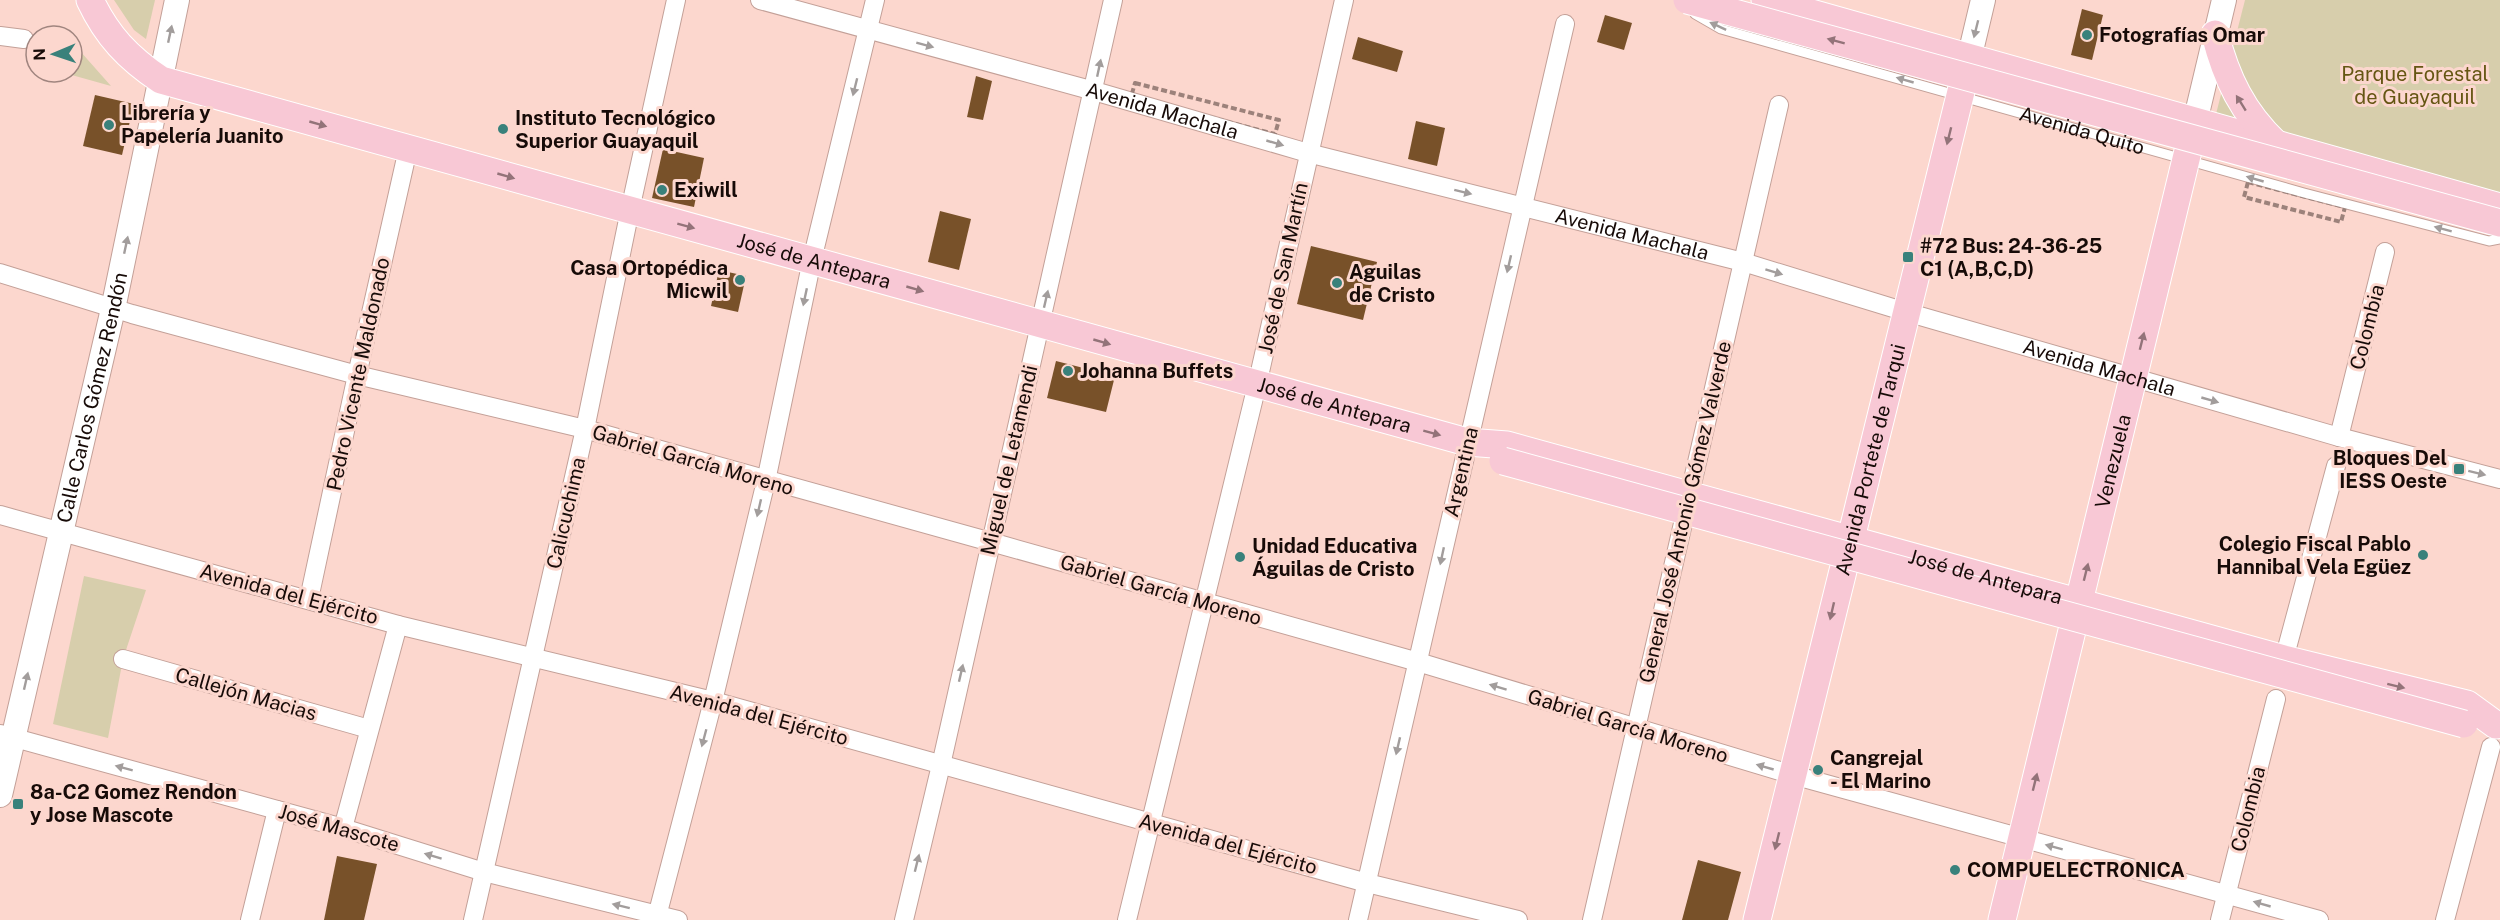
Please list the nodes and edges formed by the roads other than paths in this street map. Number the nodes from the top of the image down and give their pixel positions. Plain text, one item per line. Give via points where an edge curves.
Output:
1 (90, 0) edge
2 (177, 0) edge
3 (676, 0) edge
4 (760, 0) edge
5 (875, 0) edge
6 (1113, 0) edge
7 (1344, 0) edge
8 (1765, 0) edge
9 (1983, 0) edge
10 (2224, 0) edge
11 (1684, 3) edge
12 (1804, 5) edge
13 (1565, 24) dead end
14 (869, 30) junction
15 (2215, 34) junction
16 (0, 36) edge
17 (24, 39) dead end
18 (1969, 59) junction
19 (161, 80) junction
20 (1094, 91) junction
21 (1960, 96) junction
22 (1779, 105) dead end
23 (2195, 122) junction
24 (2279, 147) junction
25 (408, 149) junction
26 (1308, 153) junction
27 (2186, 159) junction
28 (1523, 207) junction
29 (2500, 207) edge
30 (630, 210) junction
31 (2500, 223) edge
32 (2500, 239) edge
33 (2385, 252) dead end
34 (812, 260) junction
35 (1743, 262) junction
36 (0, 273) edge
37 (113, 309) junction
38 (1906, 312) junction
39 (1040, 324) junction
40 (357, 375) junction
41 (2133, 378) junction
42 (1257, 385) junction
43 (585, 429) junction
44 (2339, 438) junction
45 (1467, 442) junction
46 (2336, 466) dead end
47 (2500, 479) edge
48 (766, 480) junction
49 (1689, 496) junction
50 (0, 515) edge
51 (61, 532) junction
52 (1850, 539) junction
53 (991, 542) junction
54 (309, 599) junction
55 (1204, 602) junction
56 (2079, 603) junction
57 (398, 625) junction
58 (533, 656) junction
59 (2284, 658) junction
60 (123, 659) dead end
61 (1418, 662) junction
62 (2276, 699) dead end
63 (713, 701) junction
64 (2497, 727) edge
65 (369, 729) junction
66 (1636, 729) junction
67 (6, 736) edge
68 (941, 765) junction
69 (1793, 775) junction
70 (0, 795) edge
71 (277, 810) junction
72 (1151, 823) junction
73 (343, 828) junction
74 (2021, 838) junction
75 (484, 872) junction
76 (1366, 883) junction
77 (2226, 894) junction
78 (657, 917) edge
79 (250, 920) edge
80 (474, 920) edge
81 (678, 920) edge
82 (904, 920) edge
83 (1127, 920) edge
84 (1358, 920) edge
85 (1518, 920) edge
86 (1592, 920) edge
87 (1757, 920) edge
88 (2002, 920) edge
89 (2220, 920) edge
90 (2319, 920) edge
91 (2445, 920) edge

1 - 19 main road via 115,41 137,64
19 -> 2 main road, Calle Carlos Gómez Rendón
3 - 30 street, Calicuchima
4 - 14 street, Avenida Machala
5 - 14 street
20 -> 6 street, Miguel de Letamendi
7 - 26 street, José de San Martín
8 - 12 main road, Avenida Quito
9 -> 18 main road, Avenida Portete de Tarqui
10 - 15 main road, Venezuela
21 -> 11 lane, Avenida Quito via 1721,28
31 -> 11 main road, Avenida Quito, bridge
12 - 18 main road, Avenida Quito
13 - 28 street, Argentina
14 -> 20 street, Avenida Machala
14 -> 34 street
15 - 23 main road, Venezuela
24 -> 15 main road via 2240,102
16 - 17 street
18 - 21 main road, Avenida Portete de Tarqui
18 - 23 main road, Avenida Quito
19 -> 25 main road, José de Antepara
37 -> 19 main road, Calle Carlos Gómez Rendón
20 -> 26 street, Avenida Machala
39 -> 20 street, Miguel de Letamendi
21 - 27 lane, Avenida Quito
21 -> 38 main road, Avenida Portete de Tarqui
22 - 35 street, General José Antonio Gómez Valverde
23 - 24 main road, Avenida Quito
23 - 27 main road, Venezuela
24 - 29 main road, Avenida Quito
25 -> 30 main road, José de Antepara
25 - 40 street, Pedro Vicente Maldonado
26 -> 28 street, Avenida Machala
26 - 42 street, José de San Martín
32 -> 27 lane, Avenida Quito via 2489,241
41 -> 27 main road, Venezuela
28 - 35 street, Avenida Machala
28 -> 45 street, Argentina
30 -> 34 main road, José de Antepara
30 - 43 street, Calicuchima
33 - 44 street, Colombia
34 -> 39 main road, José de Antepara
34 -> 48 street
35 -> 38 street, Avenida Machala
35 - 49 street, General José Antonio Gómez Valverde
36 - 37 street, Gabriel García Moreno
37 - 40 street, Gabriel García Moreno
37 - 51 main road, Calle Carlos Gómez Rendón
38 - 41 street, Avenida Machala
38 - 52 main road, Avenida Portete de Tarqui
39 -> 42 main road, José de Antepara
39 - 53 street, Miguel de Letamendi
40 - 43 street, Gabriel García Moreno
40 - 54 street, Pedro Vicente Maldonado
41 -> 44 street, Avenida Machala
56 -> 41 main road, Venezuela
42 -> 45 main road, José de Antepara
42 - 55 street, José de San Martín
43 - 48 street, Gabriel García Moreno
43 - 58 street, Calicuchima
44 -> 47 street, Avenida Machala
45 - 49 main road, José de Antepara via 1507,445
45 -> 61 street, Argentina
45 - 64 main road, José de Antepara, bridge via 1503,460 2464,724
46 - 59 street
48 - 53 street, Gabriel García Moreno
48 -> 63 street
49 - 52 main road, José de Antepara
49 - 66 street, General José Antonio Gómez Valverde
50 - 51 street, Avenida del Ejército
51 - 54 street, Avenida del Ejército
67 -> 51 main road, Calle Carlos Gómez Rendón
52 - 56 main road, José de Antepara
52 -> 69 main road, Avenida Portete de Tarqui
53 - 55 street, Gabriel García Moreno
68 -> 53 street, Miguel de Letamendi
54 - 57 street, Avenida del Ejército
55 - 61 street, Gabriel García Moreno
55 - 72 street, José de San Martín
56 - 59 main road, José de Antepara
74 -> 56 main road, Venezuela
57 - 58 street, Avenida del Ejército
57 - 65 street
58 - 63 street, Avenida del Ejército
58 - 75 street, Calicuchima
59 -> 64 main road, José de Antepara via 2467,704
60 - 65 street, Callejón Macias
66 -> 61 street, Gabriel García Moreno
61 -> 76 street, Argentina
62 - 77 street, Colombia
63 - 68 street, Avenida del Ejército
63 -> 78 street
64 - 91 street
65 - 73 street
69 -> 66 street, Gabriel García Moreno
66 - 86 street, General José Antonio Gómez Valverde
67 - 70 main road, Calle Carlos Gómez Rendón
71 -> 67 street, José Mascote
68 - 72 street, Avenida del Ejército
82 -> 68 street, Miguel de Letamendi
69 - 74 street, Gabriel García Moreno
69 -> 87 main road, Avenida Portete de Tarqui
71 - 73 street, José Mascote
71 - 79 street
72 - 76 street, Avenida del Ejército
72 - 83 street, José de San Martín
75 -> 73 street, José Mascote
77 -> 74 street, Gabriel García Moreno
74 - 88 main road, Venezuela
78 -> 75 street, José Mascote
75 - 80 street, Calicuchima
76 - 84 street, Argentina
76 - 85 street, Avenida del Ejército
77 - 89 street, Colombia
90 -> 77 street, Gabriel García Moreno
78 - 81 street, José Mascote

